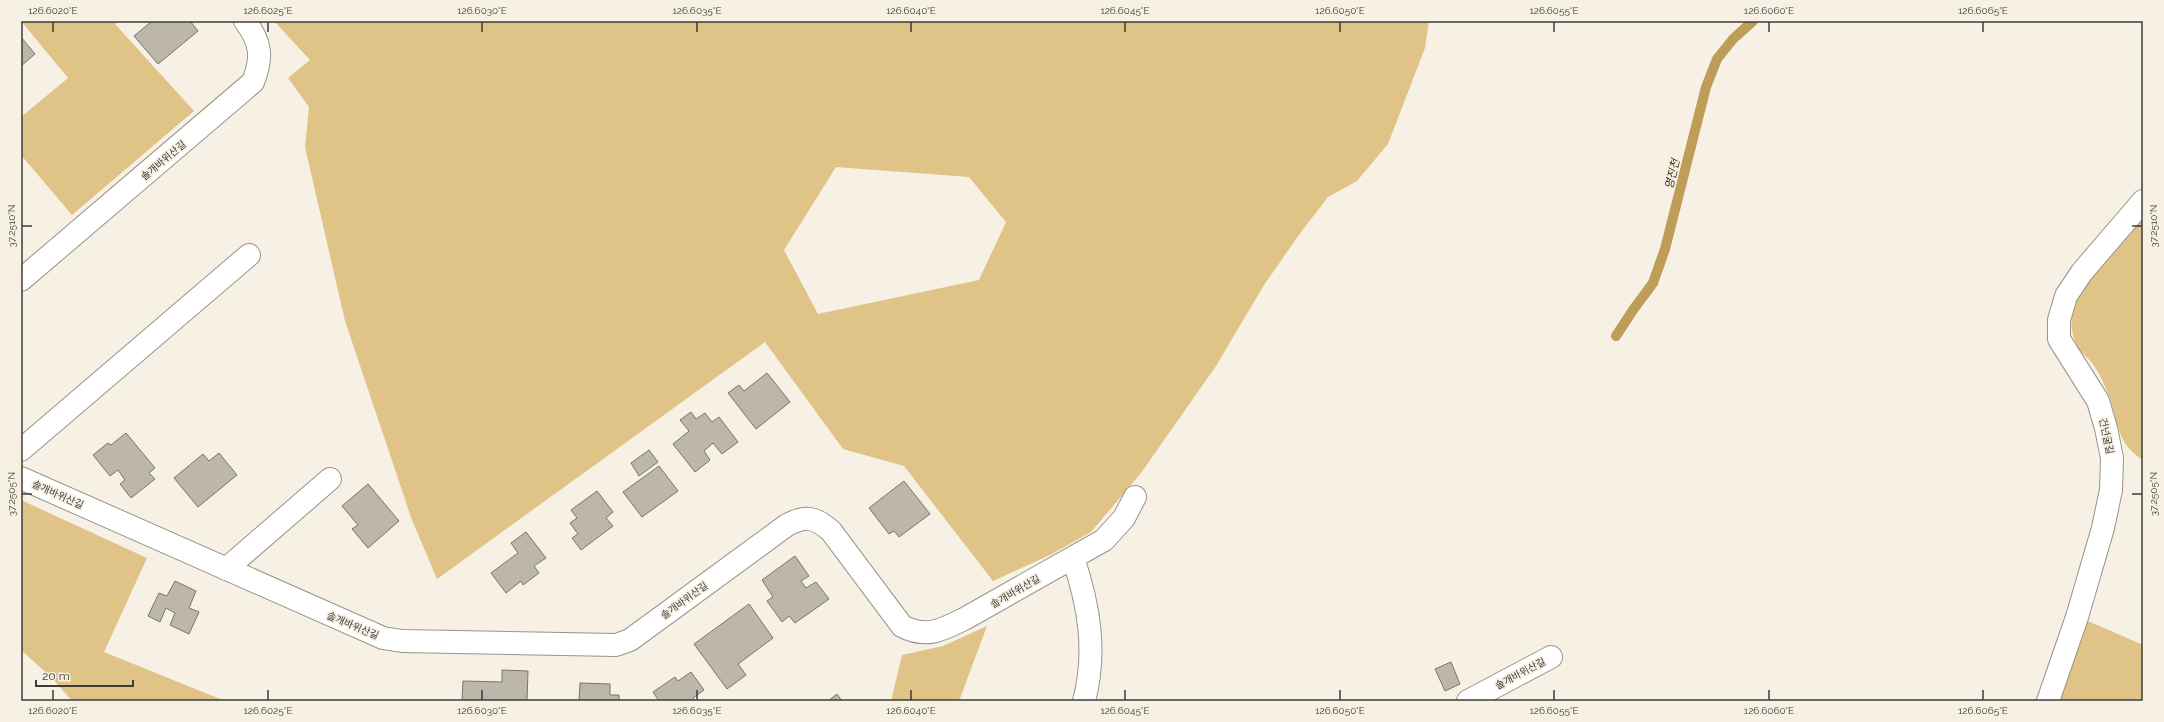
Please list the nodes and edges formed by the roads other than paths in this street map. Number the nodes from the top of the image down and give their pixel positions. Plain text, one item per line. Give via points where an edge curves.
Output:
1 (245, 21) edge
2 (2143, 201) edge
3 (248, 255) dead end
4 (21, 280) edge
5 (21, 450) edge
6 (21, 478) edge
7 (330, 479) dead end
8 (1135, 497) dead end
9 (1073, 558) junction
10 (226, 569) junction
11 (1551, 657) dead end
12 (1084, 701) edge
13 (1468, 701) edge
14 (2048, 701) edge

1 - 4 lane, 솔개바위산길 via 260,49 259,66 253,82
2 - 14 lane, 건넌굴길 via 2082,272 2066,296 2060,320 2059,339 2098,401 2112,458 2111,490 2103,528 2077,617
3 - 5 lane
6 - 10 lane, 솔개바위산길
7 - 10 lane
8 - 9 lane, 솔개바위산길 via 1115,530 1104,540
9 - 10 lane, 솔개바위산길 via 944,629 929,633 914,632 902,626 892,616 831,531 821,522 809,518 798,519 630,640 616,645 402,641 383,638
9 - 12 lane via 1083,586 1091,640 1090,671
11 - 13 lane, 솔개바위산길

